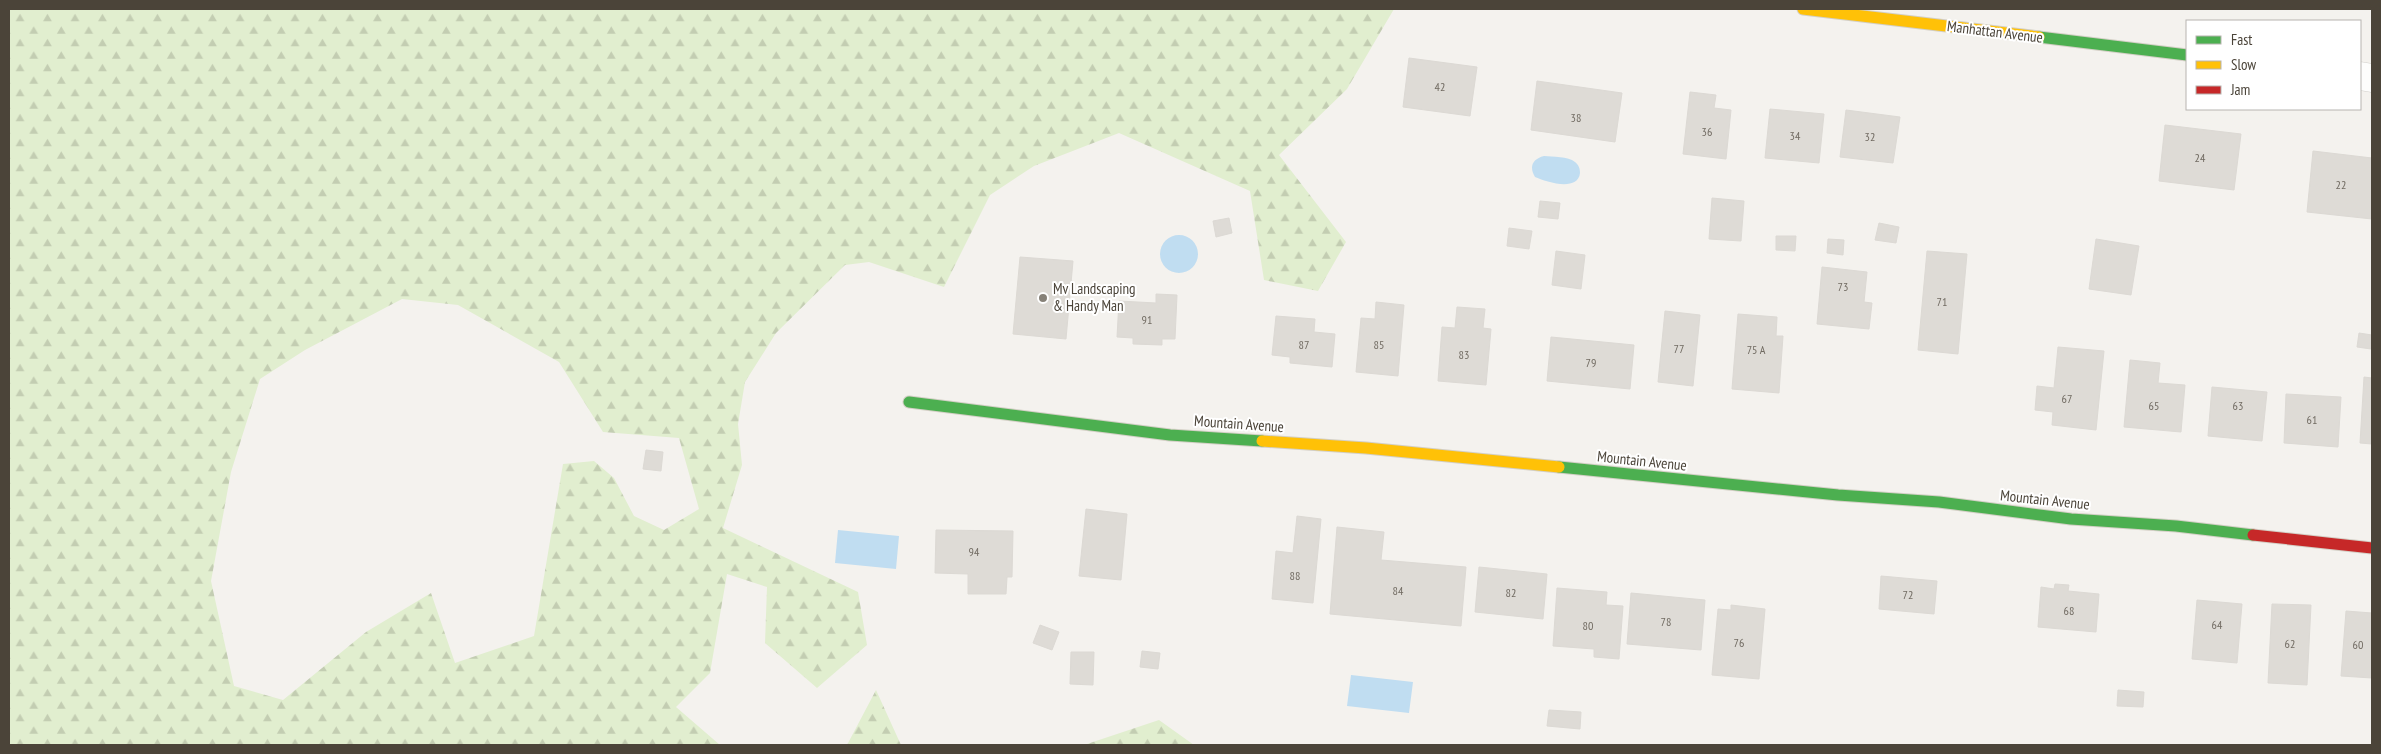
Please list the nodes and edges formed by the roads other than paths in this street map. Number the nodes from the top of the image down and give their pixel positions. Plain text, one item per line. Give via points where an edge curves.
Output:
1 (1803, 9) edge
2 (2186, 56) edge
3 (910, 402) dead end
4 (2372, 548) edge

1 - 2 street, Manhattan Avenue
3 - 4 street, Mountain Avenue via 1170,435 1366,448 1938,502 2071,519 2176,526

